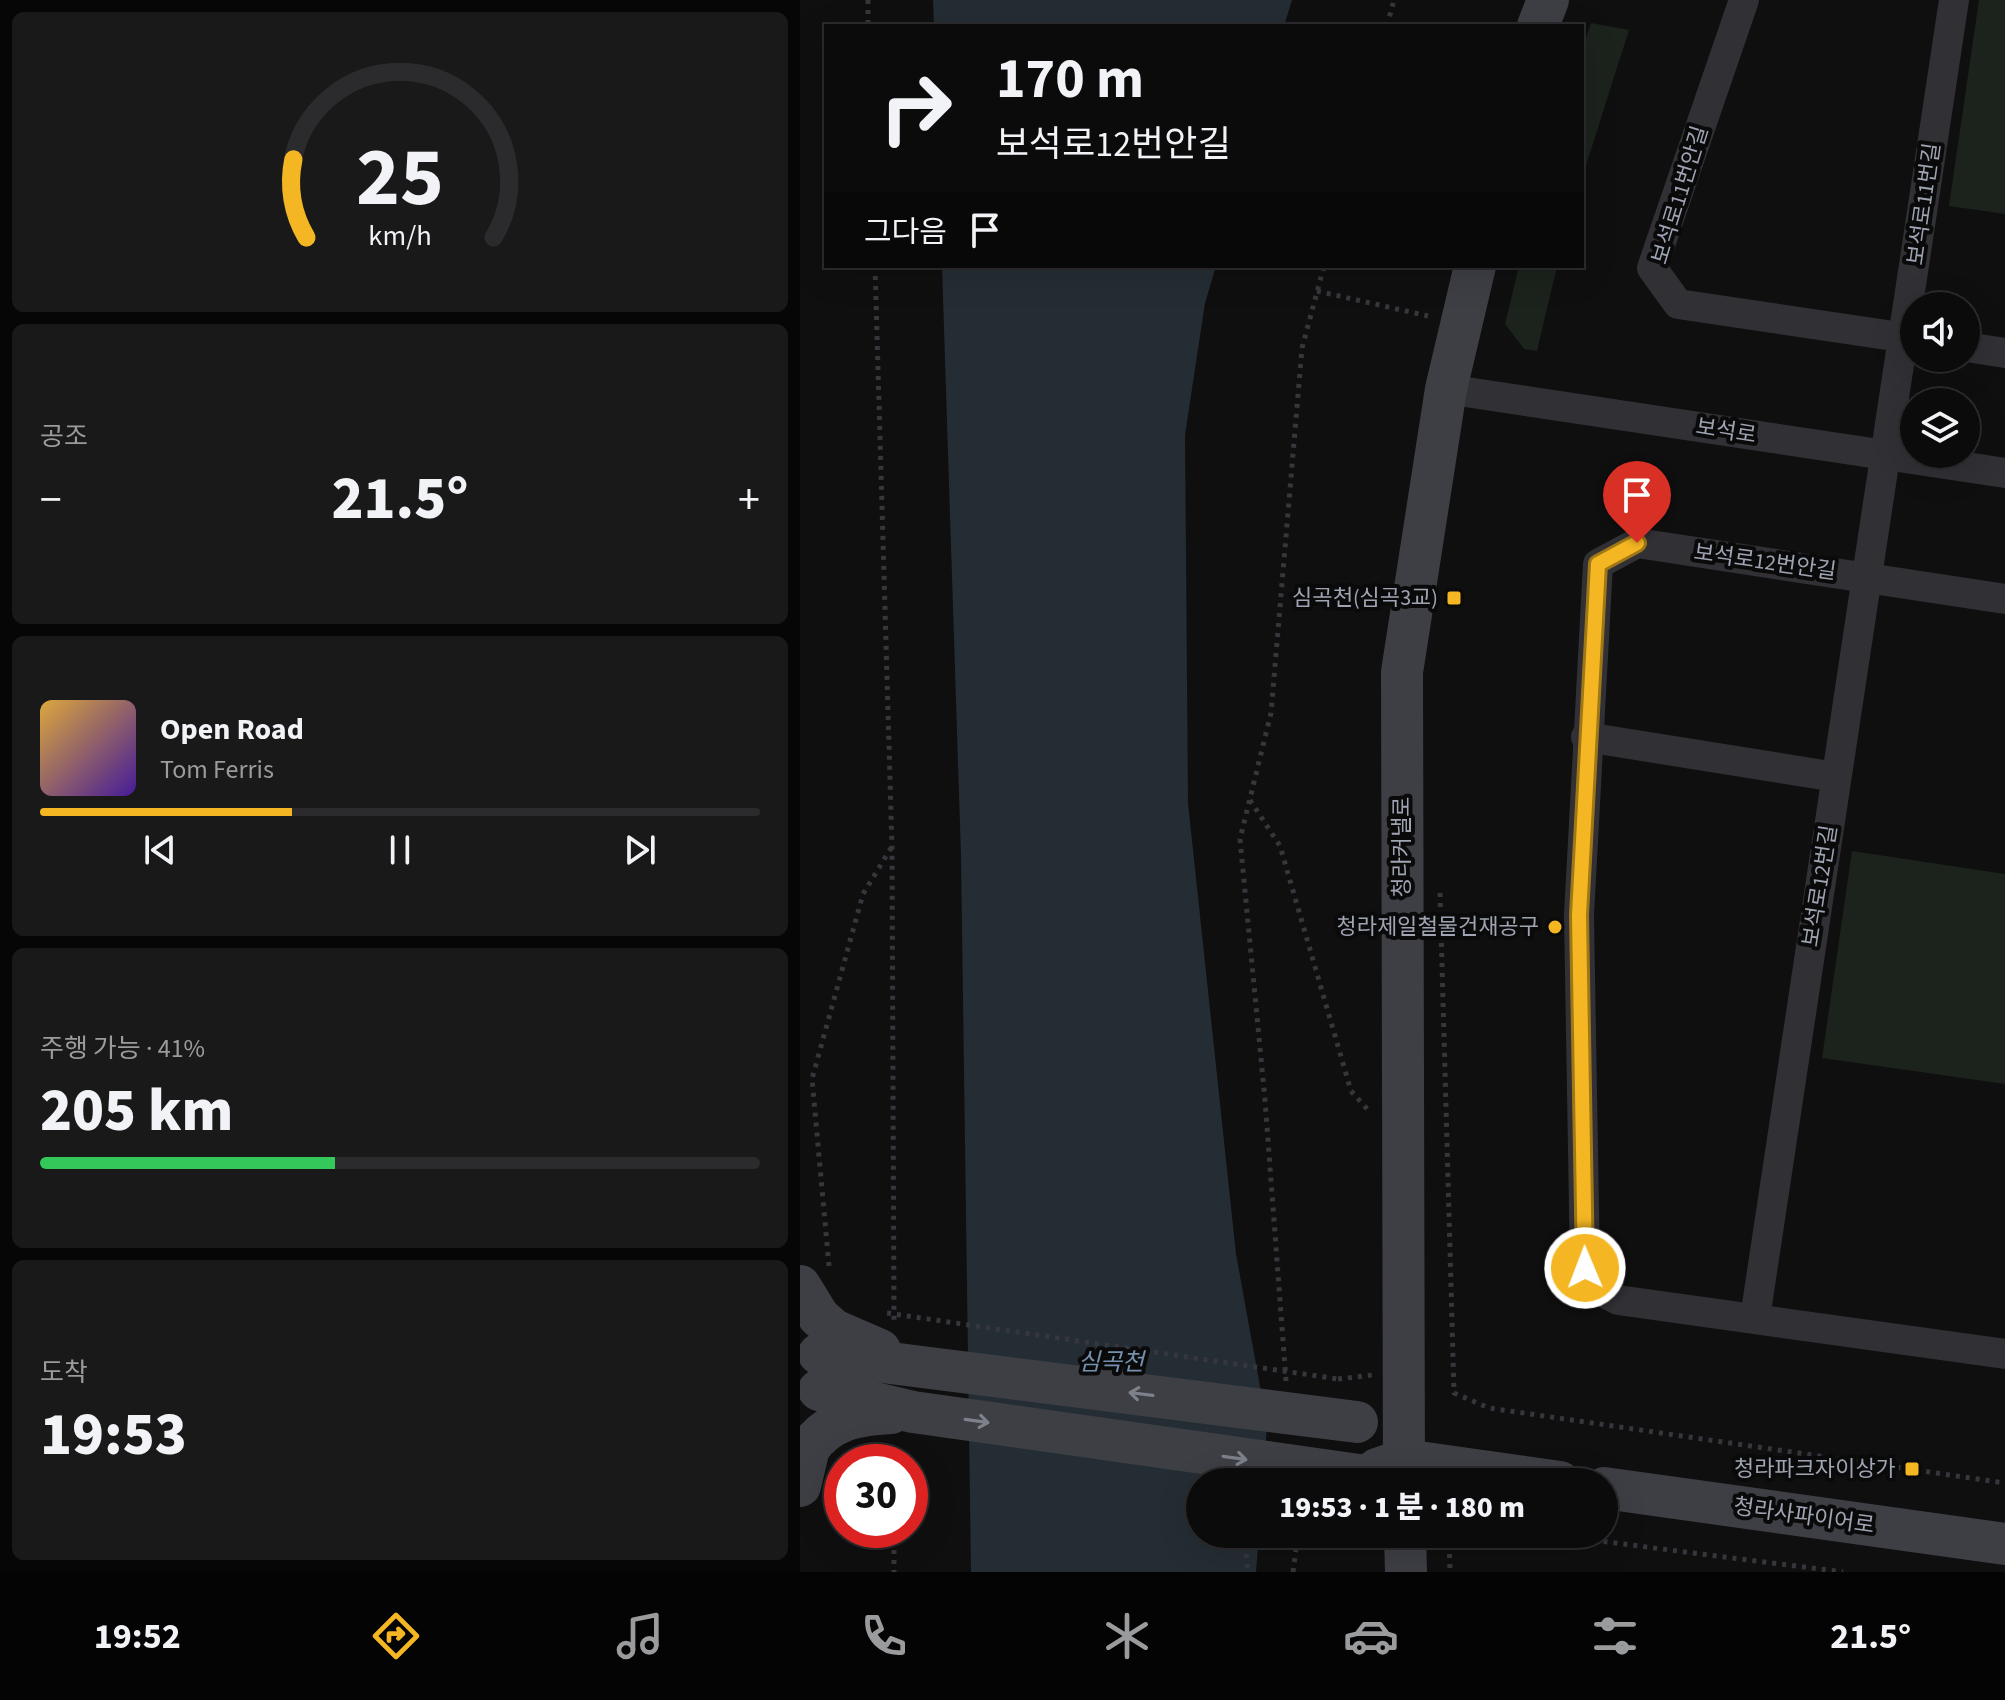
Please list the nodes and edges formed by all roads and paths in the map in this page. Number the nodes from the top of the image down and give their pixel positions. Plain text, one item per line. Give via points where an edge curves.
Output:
1 (868, 0) edge
2 (1394, 0) edge
3 (1548, 0) edge
4 (1744, 0) edge
5 (1954, 0) edge
6 (868, 24) edge
7 (1388, 24) edge
8 (1539, 24) edge
9 (875, 268) edge
10 (1323, 268) edge
11 (1475, 268) edge
12 (1317, 291) junction
13 (1915, 292) edge
14 (1428, 316) dead end
15 (1900, 337) edge
16 (1980, 349) edge
17 (2005, 353) edge
18 (1903, 372) edge
19 (1446, 389) junction
20 (1887, 455) junction
21 (2005, 473) edge
22 (1867, 577) junction
23 (2005, 599) edge
24 (1586, 737) junction
25 (1836, 777) junction
26 (1250, 799) junction
27 (892, 848) junction
28 (1403, 1148) junction
29 (874, 1311) dead end
30 (1755, 1318) junction
31 (812, 1338) edge
32 (904, 1350) junction
33 (2005, 1354) edge
34 (1338, 1379) dead end
35 (1287, 1387) dead end
36 (903, 1421) junction
37 (898, 1444) edge
38 (805, 1467) edge
39 (1300, 1468) edge
40 (1401, 1468) edge
41 (1404, 1468) edge
42 (1618, 1490) edge
43 (1618, 1543) edge
44 (2005, 1544) edge
45 (894, 1548) edge
46 (1245, 1548) edge
47 (1296, 1548) edge
48 (1405, 1548) edge
49 (1449, 1548) edge
50 (894, 1572) edge
51 (1248, 1572) edge
52 (1293, 1572) edge
53 (1406, 1572) edge
54 (1450, 1572) edge
55 (1843, 1572) edge

1 - 6 path
2 - 7 path
3 - 8 street
4 - 15 street, 보석로11번안길 via 1652,268 1678,304
5 - 13 street, 보석로11번길
9 - 27 path
10 - 12 path
11 - 19 street, 청라커낼로
12 - 14 path
12 - 26 path via 1302,348 1271,713
16 - 17 street
18 - 20 street, 보석로11번길
19 - 20 street, 보석로
19 - 28 street, 청라커낼로 via 1402,672
20 - 21 street, 보석로
20 - 22 street, 보석로12번길
22 - 23 street
22 - 24 street, 보석로12번안길 via 1637,543 1598,564
22 - 25 street, 보석로12번길
24 - 25 street
24 - 30 street, 보석로12번안길 via 1579,915 1585,1268 1599,1290 1618,1300
25 - 30 street, 보석로12번길
26 - 28 path via 1280,846 1351,1091
26 - 35 path via 1240,839
27 - 31 path via 863,894 812,1079
27 - 32 path
28 - 41 street, 청라커낼로
29 - 34 path, bridge
30 - 33 street, 보석로12번안길
31 - 32 street, bridge
31 - 36 street, bridge
40 -> 32 street, bridge via 1357,1422
36 - 37 path
36 - 38 street, bridge via 857,1415 823,1430
36 -> 39 street, bridge
42 - 44 street, 청라사파이어로
43 - 55 path
45 - 50 path
46 - 51 path
47 - 52 path
48 - 53 street
49 - 54 path

